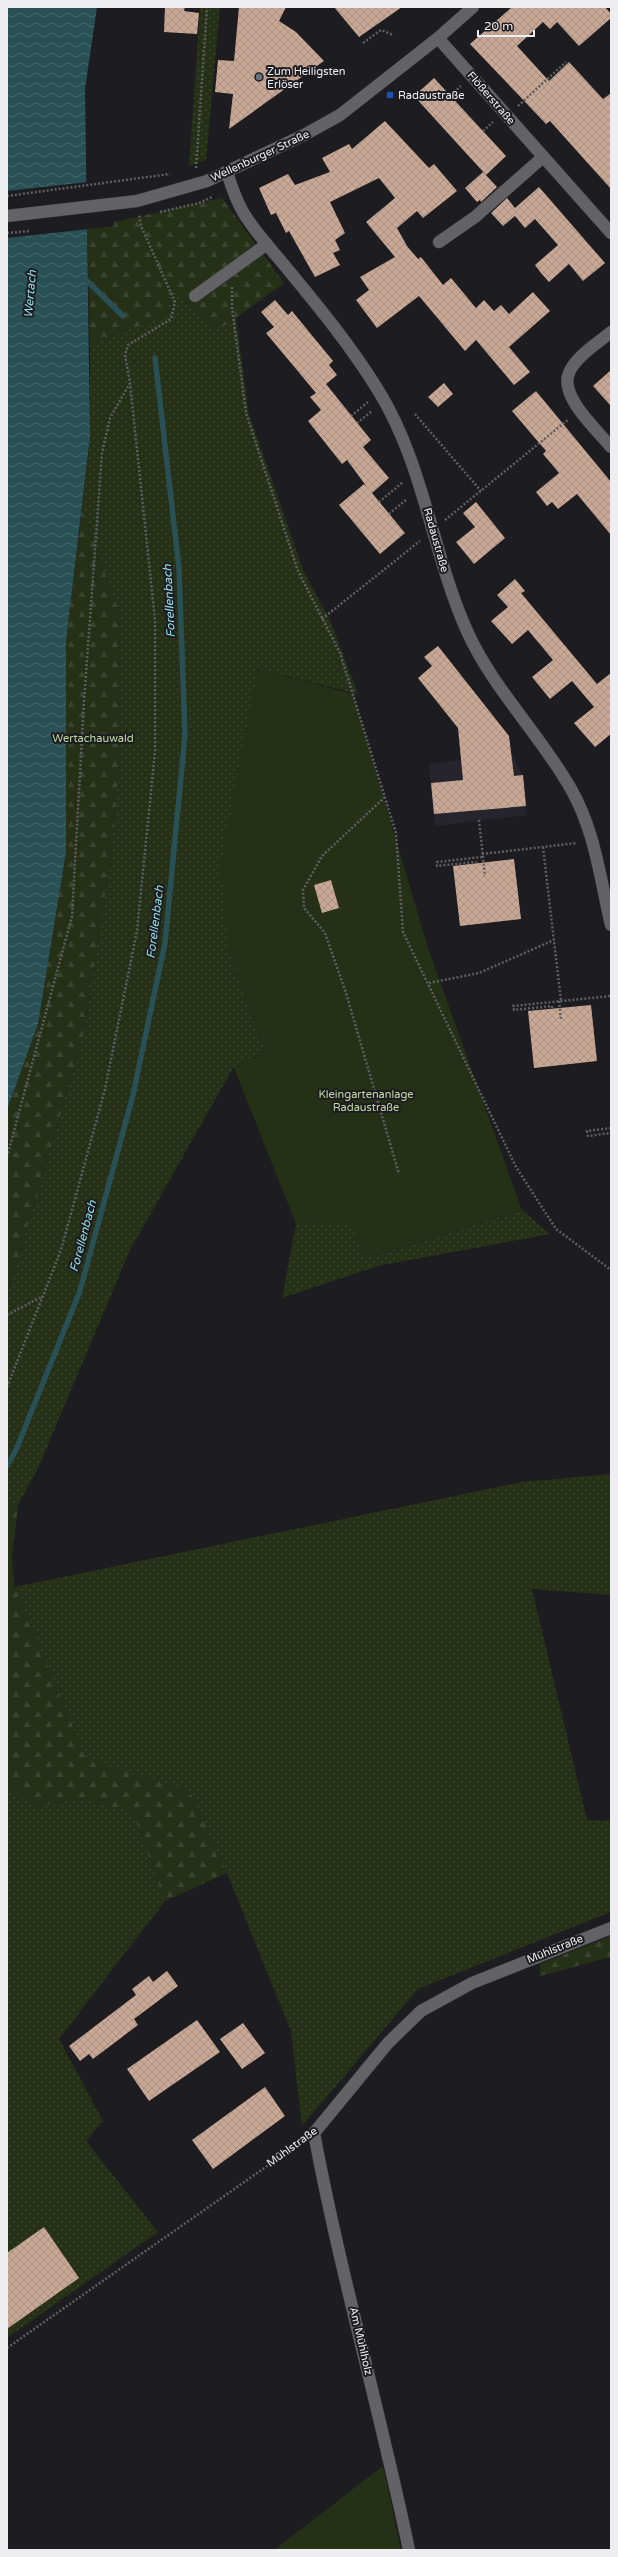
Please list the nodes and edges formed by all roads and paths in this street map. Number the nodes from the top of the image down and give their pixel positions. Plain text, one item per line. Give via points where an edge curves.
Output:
1 (207, 7) edge
2 (473, 7) edge
3 (393, 35) dead end
4 (438, 38) junction
5 (363, 43) dead end
6 (566, 62) dead end
7 (507, 116) junction
8 (543, 157) junction
9 (189, 170) dead end
10 (227, 172) junction
11 (175, 173) dead end
12 (7, 196) edge
13 (7, 216) edge
14 (140, 216) dead end
15 (611, 233) edge
16 (439, 242) dead end
17 (267, 244) junction
18 (232, 271) junction
19 (195, 296) dead end
20 (611, 332) edge
21 (130, 383) junction
22 (380, 392) junction
23 (580, 410) junction
24 (415, 414) dead end
25 (351, 416) dead end
26 (611, 447) edge
27 (416, 471) junction
28 (421, 488) junction
29 (481, 491) junction
30 (379, 502) dead end
31 (389, 514) dead end
32 (433, 530) junction
33 (322, 619) junction
34 (385, 797) junction
35 (479, 820) dead end
36 (593, 842) junction
37 (543, 848) junction
38 (482, 856) junction
39 (477, 864) dead end
40 (485, 876) dead end
41 (609, 903) edge
42 (611, 924) edge
43 (554, 940) junction
44 (429, 983) junction
45 (611, 996) edge
46 (560, 1001) junction
47 (552, 1008) dead end
48 (561, 1020) dead end
49 (611, 1128) edge
50 (611, 1133) edge
51 (7, 1157) edge
52 (399, 1174) dead end
53 (611, 1270) edge
54 (43, 1296) junction
55 (7, 1315) edge
56 (7, 1387) edge
57 (611, 1928) edge
58 (314, 2133) junction
59 (7, 2348) edge
60 (409, 2550) edge

1 - 9 path, Wellenburger Straße via 196,168
2 - 4 street, Wellenburger Straße
3 - 5 path via 382,30
4 - 7 street, Flößerstraße
4 - 10 street, Wellenburger Straße via 340,115
6 - 7 path
7 - 8 street, Flößerstraße
8 - 15 street, Flößerstraße
8 - 16 street via 475,217
10 - 13 street, Wellenburger Straße via 206,181 137,201
10 - 17 street, Radaustraße via 243,212
11 - 12 path via 110,184
14 - 21 path via 141,226 176,302 171,319 128,345 125,354
17 - 18 street
17 - 22 street, Radaustraße via 360,360
18 - 19 street
18 - 33 path via 232,308 246,413 298,571
20 - 23 street via 575,363 569,372 566,381 570,397
21 - 51 path via 110,418 102,453 72,916
21 - 54 path via 155,620 155,752 137,931 107,1081 61,1250
22 - 25 path
22 - 27 street, Radaustraße
23 - 26 street
23 - 29 path
24 - 29 path
27 - 28 street, Radaustraße
27 - 30 path
28 - 31 path
28 - 32 street, Radaustraße
29 - 32 path
32 - 33 path
32 - 36 street, Radaustraße via 444,571 467,632 491,673 571,789 587,821
33 - 34 path via 340,653
34 - 44 path via 396,833 403,932
34 - 52 path via 322,856 303,890 304,908 325,934 346,993
35 - 38 path
36 - 37 path
36 - 41 street, Radaustraße
37 - 38 path
37 - 43 path
38 - 39 path via 437,862 437,866 475,862
38 - 40 path
41 - 42 street, Radaustraße
43 - 44 path via 479,973
43 - 46 path
44 - 53 path via 516,1167 556,1229
45 - 46 path
46 - 47 path via 513,1006 514,1010
46 - 48 path
49 - 50 path via 587,1131 588,1136
54 - 55 path
54 - 56 path
57 - 58 street, Mühlstraße via 472,1983 421,2011 388,2043
58 - 59 path, Mühlstraße
58 - 60 street, Am Mühlholz

